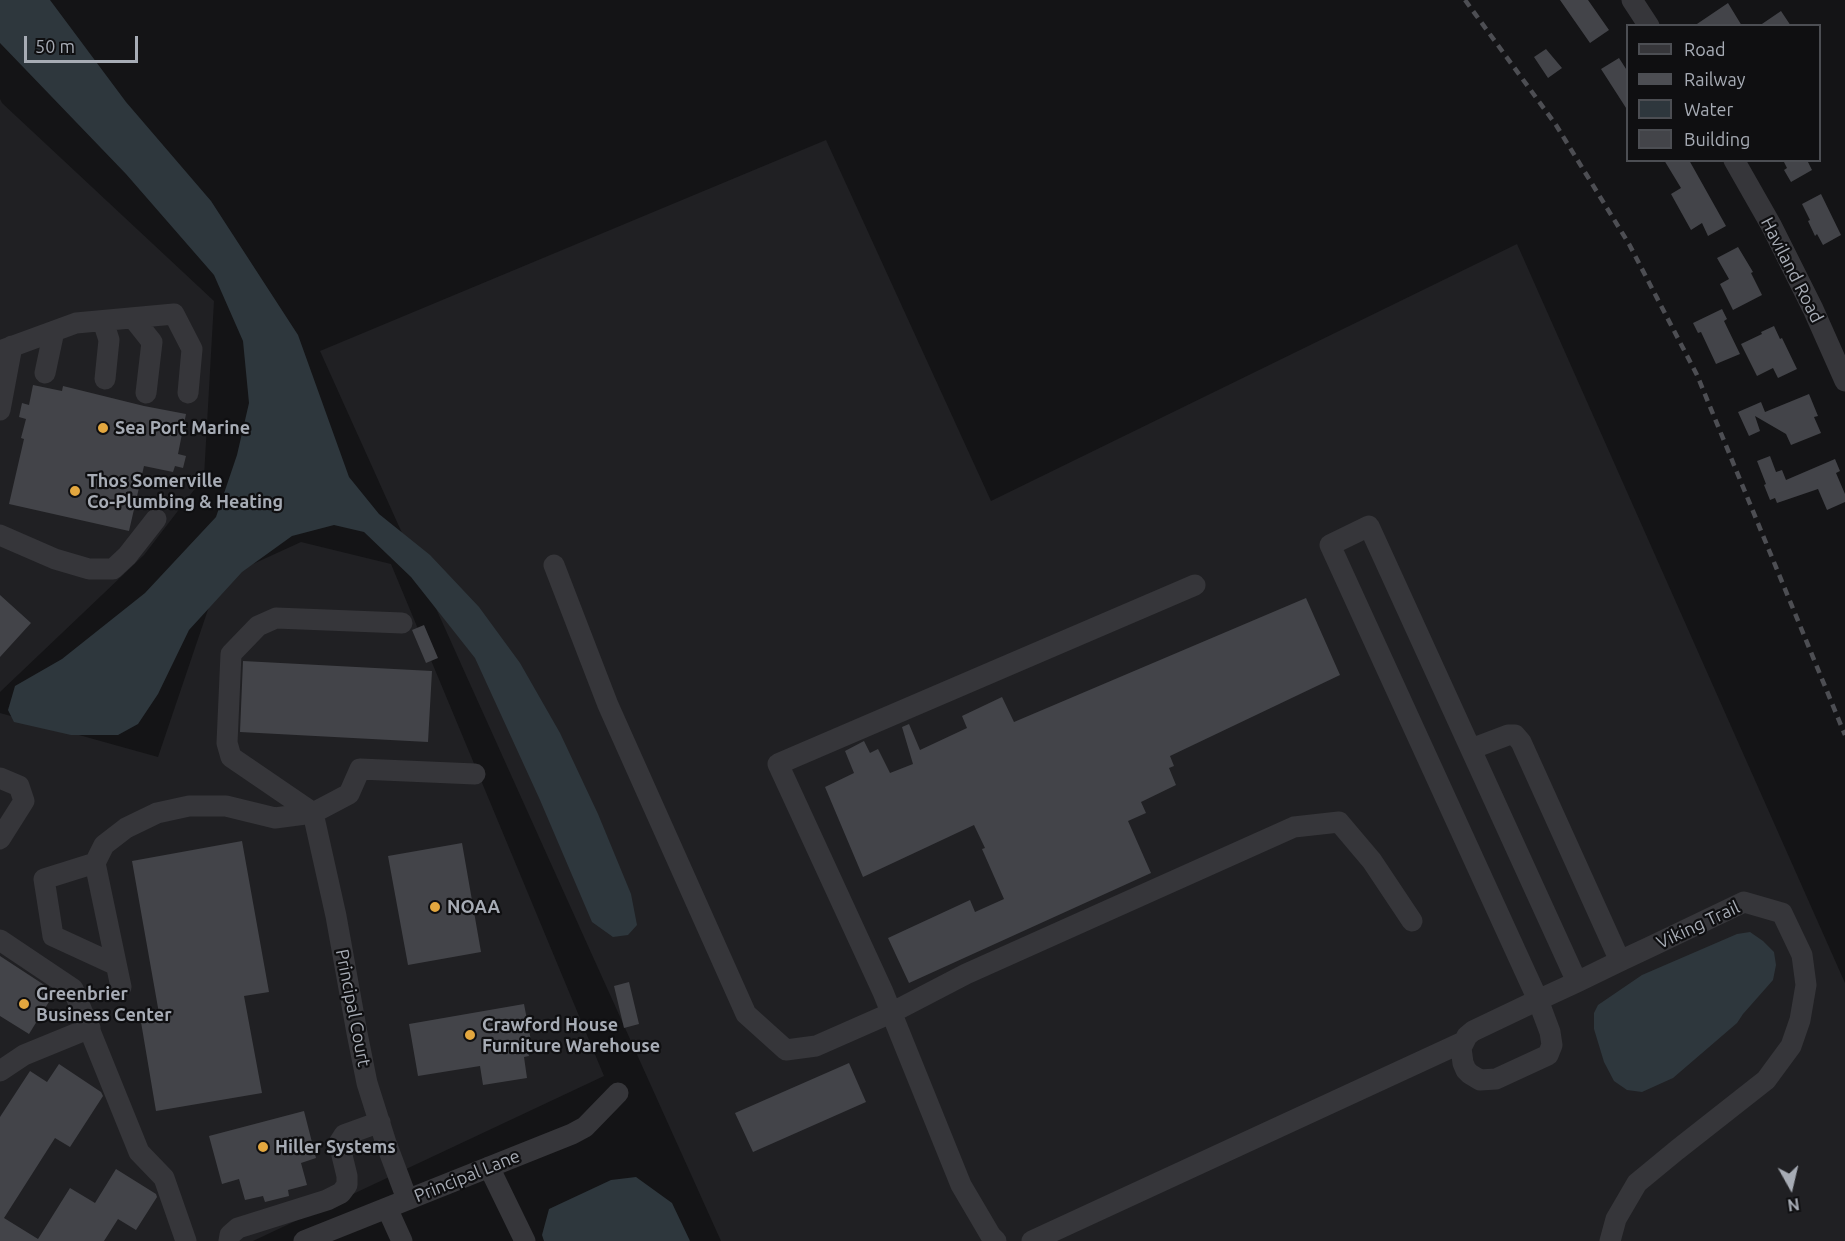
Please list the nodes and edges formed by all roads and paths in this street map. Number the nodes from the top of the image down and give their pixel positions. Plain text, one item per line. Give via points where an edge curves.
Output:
1 (1632, 0) edge
2 (1648, 24) edge
3 (1735, 162) edge
4 (134, 318) junction
5 (103, 321) junction
6 (54, 331) junction
7 (6, 349) edge
8 (45, 373) dead end
9 (105, 379) dead end
10 (1845, 381) edge
11 (146, 393) dead end
12 (188, 393) dead end
13 (0, 410) edge
14 (156, 519) dead end
15 (0, 535) edge
16 (554, 565) dead end
17 (1195, 585) dead end
18 (402, 623) dead end
19 (1471, 749) junction
20 (475, 774) dead end
21 (0, 778) edge
22 (313, 813) junction
23 (0, 839) edge
24 (95, 863) junction
25 (1412, 921) dead end
26 (0, 940) edge
27 (1620, 961) junction
28 (116, 965) junction
29 (1577, 982) junction
30 (121, 987) dead end
31 (1538, 1000) junction
32 (891, 1013) junction
33 (90, 1028) junction
34 (1463, 1042) junction
35 (0, 1071) edge
36 (618, 1093) dead end
37 (380, 1122) junction
38 (489, 1167) junction
39 (407, 1199) junction
40 (387, 1208) junction
41 (184, 1240) edge
42 (229, 1241) edge
43 (304, 1241) edge
44 (402, 1241) edge
45 (525, 1241) edge
46 (996, 1241) edge
47 (1032, 1241) edge
48 (1610, 1241) edge

1 - 2 street
3 - 10 street, Haviland Road via 1771,225
4 - 5 street
4 - 11 street via 152,342
4 - 12 street via 174,314 192,349
5 - 6 street via 76,323
5 - 9 street via 109,340
6 - 7 street
6 - 8 street
7 - 13 street
14 - 15 street via 113,569 89,568 55,559
16 - 32 street via 608,705 746,1014 786,1050 816,1046
17 - 32 street via 778,764
18 - 22 street via 276,618 258,626 231,654 227,743 231,757
19 - 27 street via 1508,735 1515,735 1521,742
19 - 29 street
19 - 31 street via 1369,526 1330,545
20 - 22 street via 360,769 349,794
21 - 23 street via 19,786 24,801
22 - 24 street via 275,818 226,806 189,806 156,813 104,845
22 - 37 street, Principal Court via 367,1083
24 - 28 street
24 - 28 street via 44,879 53,936
25 - 32 street via 1372,861 1339,822 1294,827 966,974
26 - 33 street via 73,989
27 - 29 street, Viking Trail
27 - 48 street, Viking Trail via 1744,902 1782,913 1802,955 1806,985 1791,1046 1766,1080 1637,1184 1616,1219
28 - 30 street
29 - 31 street, Viking Trail
31 - 34 street, Viking Trail via 1473,1031
31 - 34 street via 1550,1032 1552,1045 1548,1055 1496,1079 1480,1080 1466,1071 1461,1054
32 - 46 street via 961,1185
33 - 35 street via 24,1055
33 - 41 street via 139,1152 164,1178
34 - 47 street, Viking Trail
36 - 38 street, Principal Lane via 585,1127
37 - 39 street, Principal Court
37 - 42 street via 344,1135 339,1143 347,1176 341,1193 238,1228
38 - 39 street, Principal Lane
38 - 45 street
39 - 40 street, Principal Lane
40 - 43 street, Principal Lane
40 - 44 street

